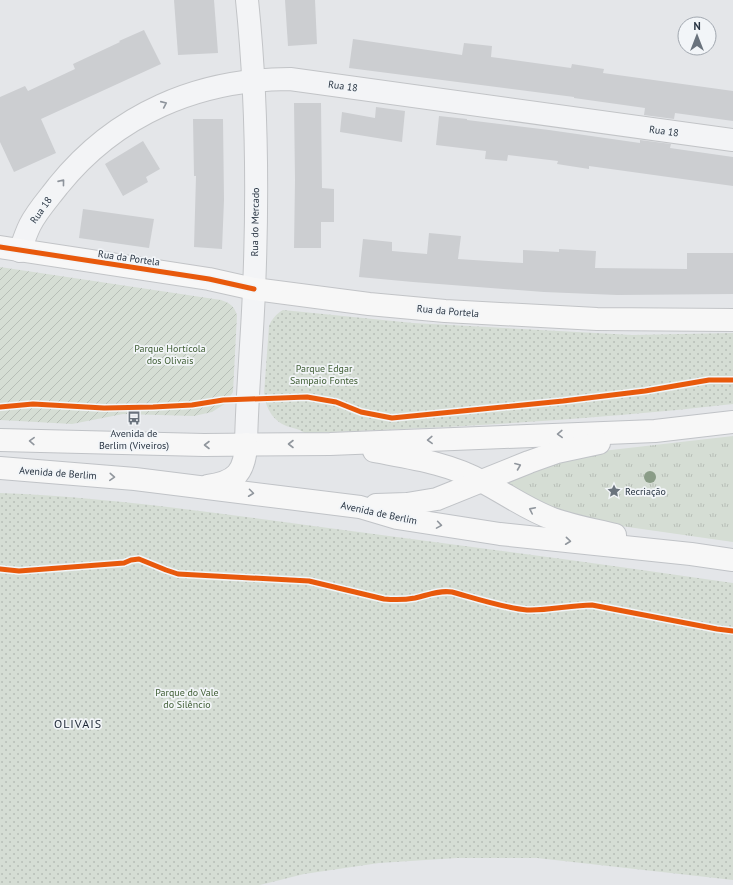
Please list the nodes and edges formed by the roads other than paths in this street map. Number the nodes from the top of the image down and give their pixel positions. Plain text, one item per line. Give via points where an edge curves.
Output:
1 (247, 0) edge
2 (253, 81) junction
3 (733, 140) edge
4 (10, 249) edge
5 (254, 289) junction
6 (733, 320) edge
7 (733, 422) edge
8 (655, 431) junction
9 (0, 440) edge
10 (246, 444) junction
11 (330, 444) junction
12 (0, 468) edge
13 (482, 481) junction
14 (198, 487) junction
15 (360, 507) junction
16 (691, 554) junction
17 (733, 560) edge

1 - 2 street, Rua do Mercado
2 - 3 street, Rua 18 via 290,79
4 -> 2 street, Rua 18 via 65,178 106,137 167,103 212,89
2 - 5 street, Rua do Mercado via 256,161
4 - 5 main road, Rua da Portela via 216,280
5 - 6 main road, Rua da Portela via 369,304 521,316
5 - 10 street, Rua do Mercado
7 - 8 main road
8 -> 11 main road
13 -> 8 main road via 557,452
10 -> 9 main road
11 -> 10 main road
10 - 14 main road via 244,463 235,477
11 - 13 main road via 428,461
12 -> 14 main road, Avenida de Berlim via 135,478
13 - 15 main road via 438,499
16 -> 13 main road via 554,519 516,502
14 -> 15 main road, Avenida de Berlim
15 -> 16 main road, Avenida de Berlim via 397,518 500,534
16 - 17 main road, Avenida de Berlim

